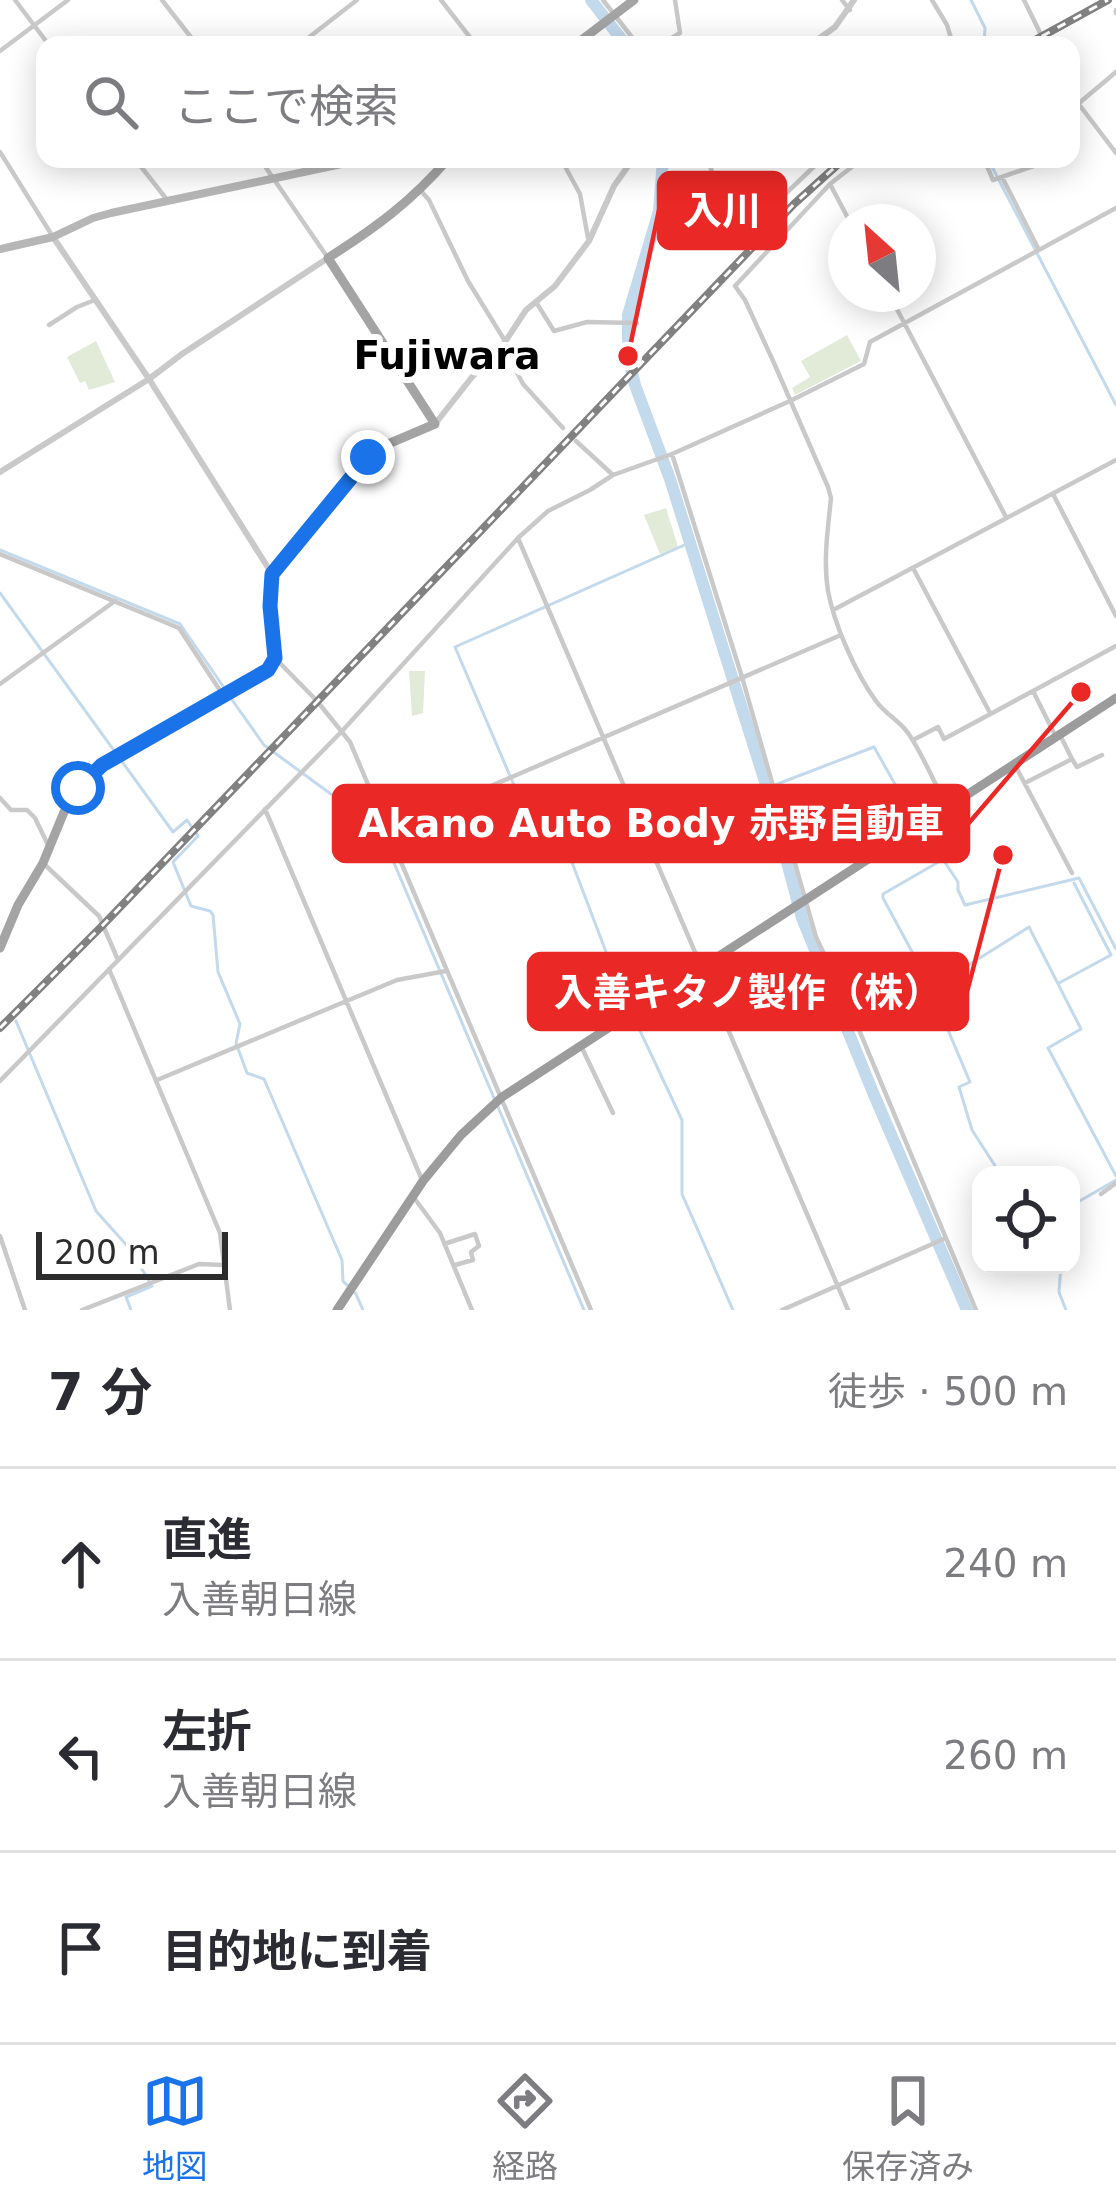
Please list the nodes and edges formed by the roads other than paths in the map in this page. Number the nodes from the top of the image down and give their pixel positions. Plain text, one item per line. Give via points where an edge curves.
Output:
1 (15, 0) edge
2 (68, 0) edge
3 (162, 0) edge
4 (357, 0) edge
5 (441, 0) edge
6 (603, 0) edge
7 (634, 0) edge
8 (675, 0) edge
9 (842, 0) edge
10 (854, 0) edge
11 (932, 0) edge
12 (1024, 0) edge
13 (850, 10) junction
14 (615, 15) junction
15 (34, 26) junction
16 (42, 36) edge
17 (190, 36) edge
18 (311, 36) edge
19 (469, 36) edge
20 (587, 36) edge
21 (631, 36) edge
22 (675, 36) edge
23 (822, 36) edge
24 (950, 36) edge
25 (1042, 36) edge
26 (0, 50) edge
27 (1116, 72) edge
28 (1080, 101) edge
29 (1080, 111) edge
30 (0, 152) edge
31 (1116, 153) edge
32 (142, 168) edge
33 (266, 168) edge
34 (324, 168) edge
35 (440, 168) edge
36 (566, 168) edge
37 (627, 168) edge
38 (711, 168) edge
39 (813, 168) edge
40 (850, 168) edge
41 (987, 168) edge
42 (1027, 168) edge
43 (1001, 177) junction
44 (273, 179) junction
45 (830, 184) junction
46 (420, 190) junction
47 (168, 201) junction
48 (841, 204) edge
49 (1116, 208) edge
50 (53, 237) junction
51 (589, 241) junction
52 (0, 249) edge
53 (1039, 250) junction
54 (328, 258) junction
55 (95, 300) junction
56 (536, 302) junction
57 (898, 312) edge
58 (637, 323) dead end
59 (904, 323) junction
60 (49, 325) dead end
61 (504, 343) junction
62 (148, 379) junction
63 (790, 401) junction
64 (435, 424) junction
65 (563, 428) dead end
66 (576, 441) dead end
67 (672, 454) junction
68 (1116, 460) edge
69 (0, 472) edge
70 (613, 475) junction
71 (1053, 494) junction
72 (1007, 519) junction
73 (518, 538) junction
74 (0, 554) edge
75 (913, 568) junction
76 (272, 574) junction
77 (115, 601) junction
78 (833, 610) junction
79 (1116, 616) edge
80 (842, 635) junction
81 (1116, 646) edge
82 (275, 658) junction
83 (742, 677) junction
84 (0, 684) edge
85 (1034, 691) junction
86 (224, 697) junction
87 (1116, 698) edge
88 (990, 713) junction
89 (343, 730) junction
90 (1058, 735) junction
91 (605, 736) junction
92 (913, 740) junction
93 (1102, 754) dead end
94 (1072, 759) junction
95 (1015, 764) junction
96 (1025, 784) junction
97 (0, 798) edge
98 (947, 807) junction
99 (265, 809) junction
100 (387, 831) junction
101 (49, 847) junction
102 (43, 863) junction
103 (1072, 873) dead end
104 (806, 898) junction
105 (0, 948) edge
106 (118, 960) junction
107 (702, 966) junction
108 (109, 969) junction
109 (446, 971) junction
110 (345, 1000) junction
111 (581, 1044) junction
112 (0, 1081) edge
113 (157, 1081) junction
114 (502, 1097) junction
115 (613, 1113) dead end
116 (423, 1181) junction
117 (1116, 1183) edge
118 (1101, 1194) dead end
119 (413, 1195) junction
120 (0, 1236) edge
121 (945, 1239) junction
122 (445, 1244) junction
123 (223, 1265) junction
124 (455, 1265) junction
125 (838, 1286) junction
126 (25, 1310) edge
127 (82, 1310) edge
128 (230, 1310) edge
129 (337, 1310) edge
130 (472, 1310) edge
131 (591, 1310) edge
132 (782, 1310) edge
133 (848, 1310) edge
134 (976, 1310) edge

1 - 15 street
2 - 15 street
3 - 17 street
4 - 18 street
5 - 19 street
6 - 14 street
7 - 14 main road
8 - 22 street
9 - 13 street
10 - 13 street
11 - 24 street
12 - 25 street
13 - 23 street
14 - 20 main road
14 - 21 street
15 - 16 street
15 - 26 street
27 - 28 street
29 - 31 street
30 - 50 street
32 - 47 street
33 - 44 street
34 - 44 main road
35 - 46 main road
36 - 51 street
37 - 51 street
38 - 39 street via 737,240
40 - 45 street
41 - 43 street via 993,180
42 - 43 street
43 - 53 street
44 - 47 main road
44 - 54 street
45 - 48 street
45 - 63 street via 735,286
46 - 54 main road
46 - 61 street
47 - 50 main road via 93,218
49 - 53 street
50 - 52 main road
50 - 55 street
51 - 56 street
53 - 59 street
54 - 62 street
54 - 64 main road
55 - 60 street
55 - 62 street
56 - 58 street via 554,331
56 - 61 street
57 - 59 street
59 - 63 street via 870,342 864,364
59 - 72 street
61 - 64 street
61 - 65 street via 524,384
62 - 69 street
62 - 76 street
63 - 67 street
63 - 78 street via 829,488
64 - 76 main road via 368,457
66 - 70 street
67 - 70 street
67 - 83 street
68 - 71 street
70 - 73 street
71 - 72 street
71 - 79 street
72 - 75 street
73 - 89 street
73 - 91 street
74 - 77 street
75 - 78 street
75 - 88 street
76 - 82 main road
77 - 84 street
77 - 86 street via 179,628
78 - 80 street
80 - 83 street
80 - 92 street via 873,698
81 - 85 street
82 - 86 main road
82 - 89 street
83 - 91 street
83 - 104 street
85 - 88 street
85 - 90 street
86 - 101 main road via 92,772
87 - 90 highway
88 - 92 street via 944,739 938,727
89 - 99 street
89 - 100 street
90 - 94 street
90 - 95 highway
91 - 100 street
91 - 107 street
92 - 98 street
93 - 94 street via 1076,767
94 - 96 street
95 - 96 street
95 - 98 highway
96 - 103 street
97 - 101 street via 35,818
98 - 104 highway
99 - 106 street
99 - 110 street
100 - 109 street
101 - 102 main road
102 - 105 main road
102 - 106 street via 99,916
104 - 107 highway
104 - 121 street
106 - 108 street
107 - 111 highway
107 - 125 street
108 - 112 street
108 - 113 street
109 - 110 street
109 - 114 street
110 - 113 street
110 - 116 street
111 - 114 highway
111 - 115 street
113 - 123 street via 220,1233
114 - 116 highway
114 - 131 street
116 - 119 highway
117 - 118 street
119 - 122 street
119 - 129 highway
120 - 126 street
121 - 125 street
121 - 134 street
122 - 124 street
122 - 124 street via 475,1234 473,1260
123 - 127 street via 199,1264
123 - 128 street
124 - 130 street
125 - 132 street
125 - 133 street

